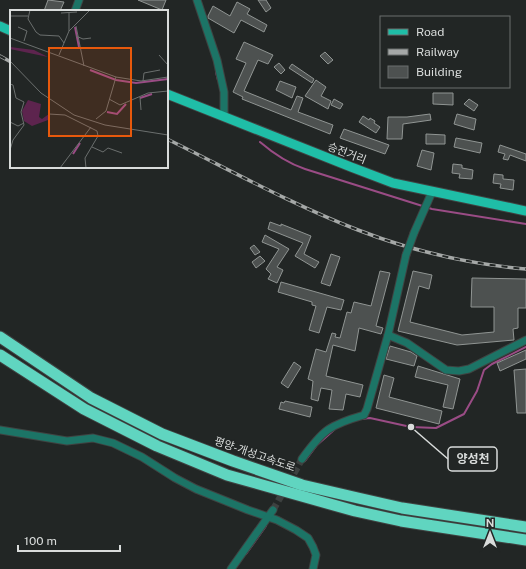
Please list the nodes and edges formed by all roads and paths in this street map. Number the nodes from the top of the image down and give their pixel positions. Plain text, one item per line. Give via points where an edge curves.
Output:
1 (79, 0) edge
2 (197, 0) edge
3 (75, 10) edge
4 (0, 26) edge
5 (10, 31) edge
6 (168, 94) edge
7 (224, 117) junction
8 (432, 192) junction
9 (526, 211) edge
10 (388, 335) junction
11 (0, 337) edge
12 (526, 340) edge
13 (0, 355) edge
14 (0, 430) edge
15 (302, 459) tunnel mouth
16 (273, 510) tunnel mouth
17 (268, 517) junction
18 (526, 527) edge
19 (526, 540) edge
20 (231, 569) edge
21 (313, 569) edge

1 - 3 street
2 - 7 street via 220,73 224,92
4 - 5 main road
6 - 7 main road, 승전거리
7 - 8 main road, 승전거리 via 351,167
8 - 9 main road, 승전거리
8 - 10 street, bridge via 406,255
10 - 12 street via 408,343 446,370 459,371 469,369
10 - 15 street via 364,415 327,428
11 - 18 highway, 평양-개성고속도로 via 91,398 162,434 233,461 302,485 402,508
13 - 19 highway via 84,409 156,446 227,475 354,511 401,521
14 - 17 street via 67,441 103,439 142,457 196,489
16 - 17 street
17 - 20 street
17 - 21 street via 286,524 308,538 316,555

